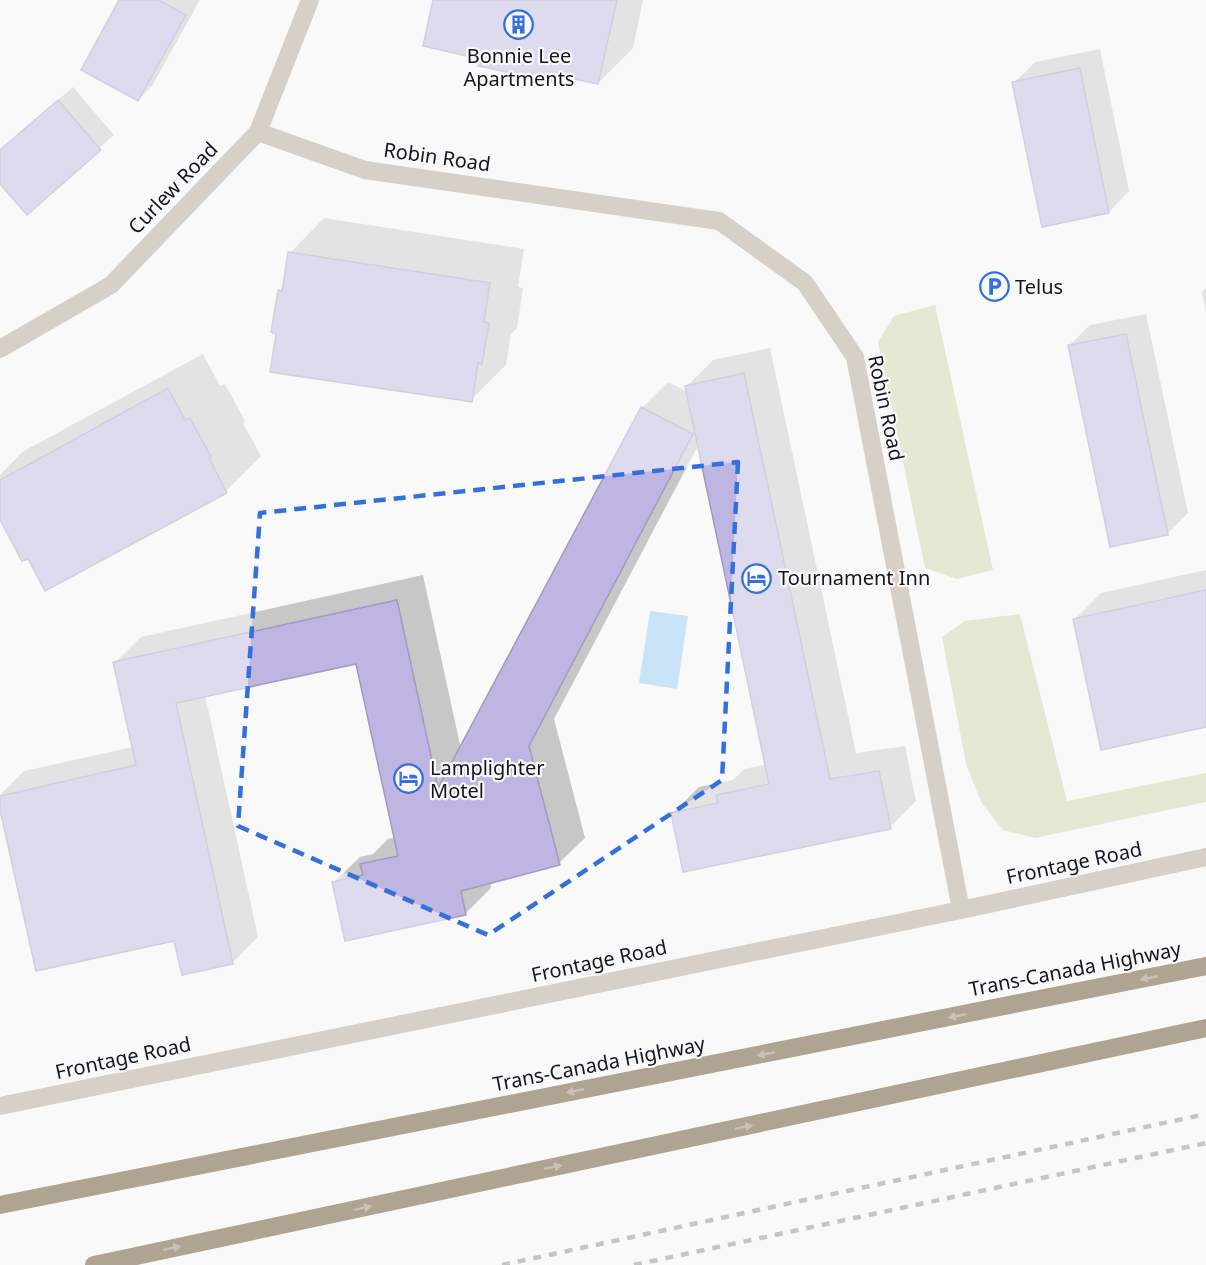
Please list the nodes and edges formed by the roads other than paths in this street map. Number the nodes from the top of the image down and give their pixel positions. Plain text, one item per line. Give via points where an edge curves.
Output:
1 (310, 0) edge
2 (258, 132) junction
3 (0, 349) edge
4 (1206, 857) edge
5 (961, 910) junction
6 (1206, 966) edge
7 (1206, 1028) edge
8 (0, 1106) edge
9 (0, 1205) edge
10 (94, 1265) edge

1 - 2 street, Curlew Road
2 - 3 street, Curlew Road via 111,285
2 - 5 street, Robin Road via 365,170 719,221 805,283 855,357
4 - 5 street, Frontage Road
5 - 8 street, Frontage Road
6 -> 9 highway, Trans-Canada Highway
10 -> 7 highway

